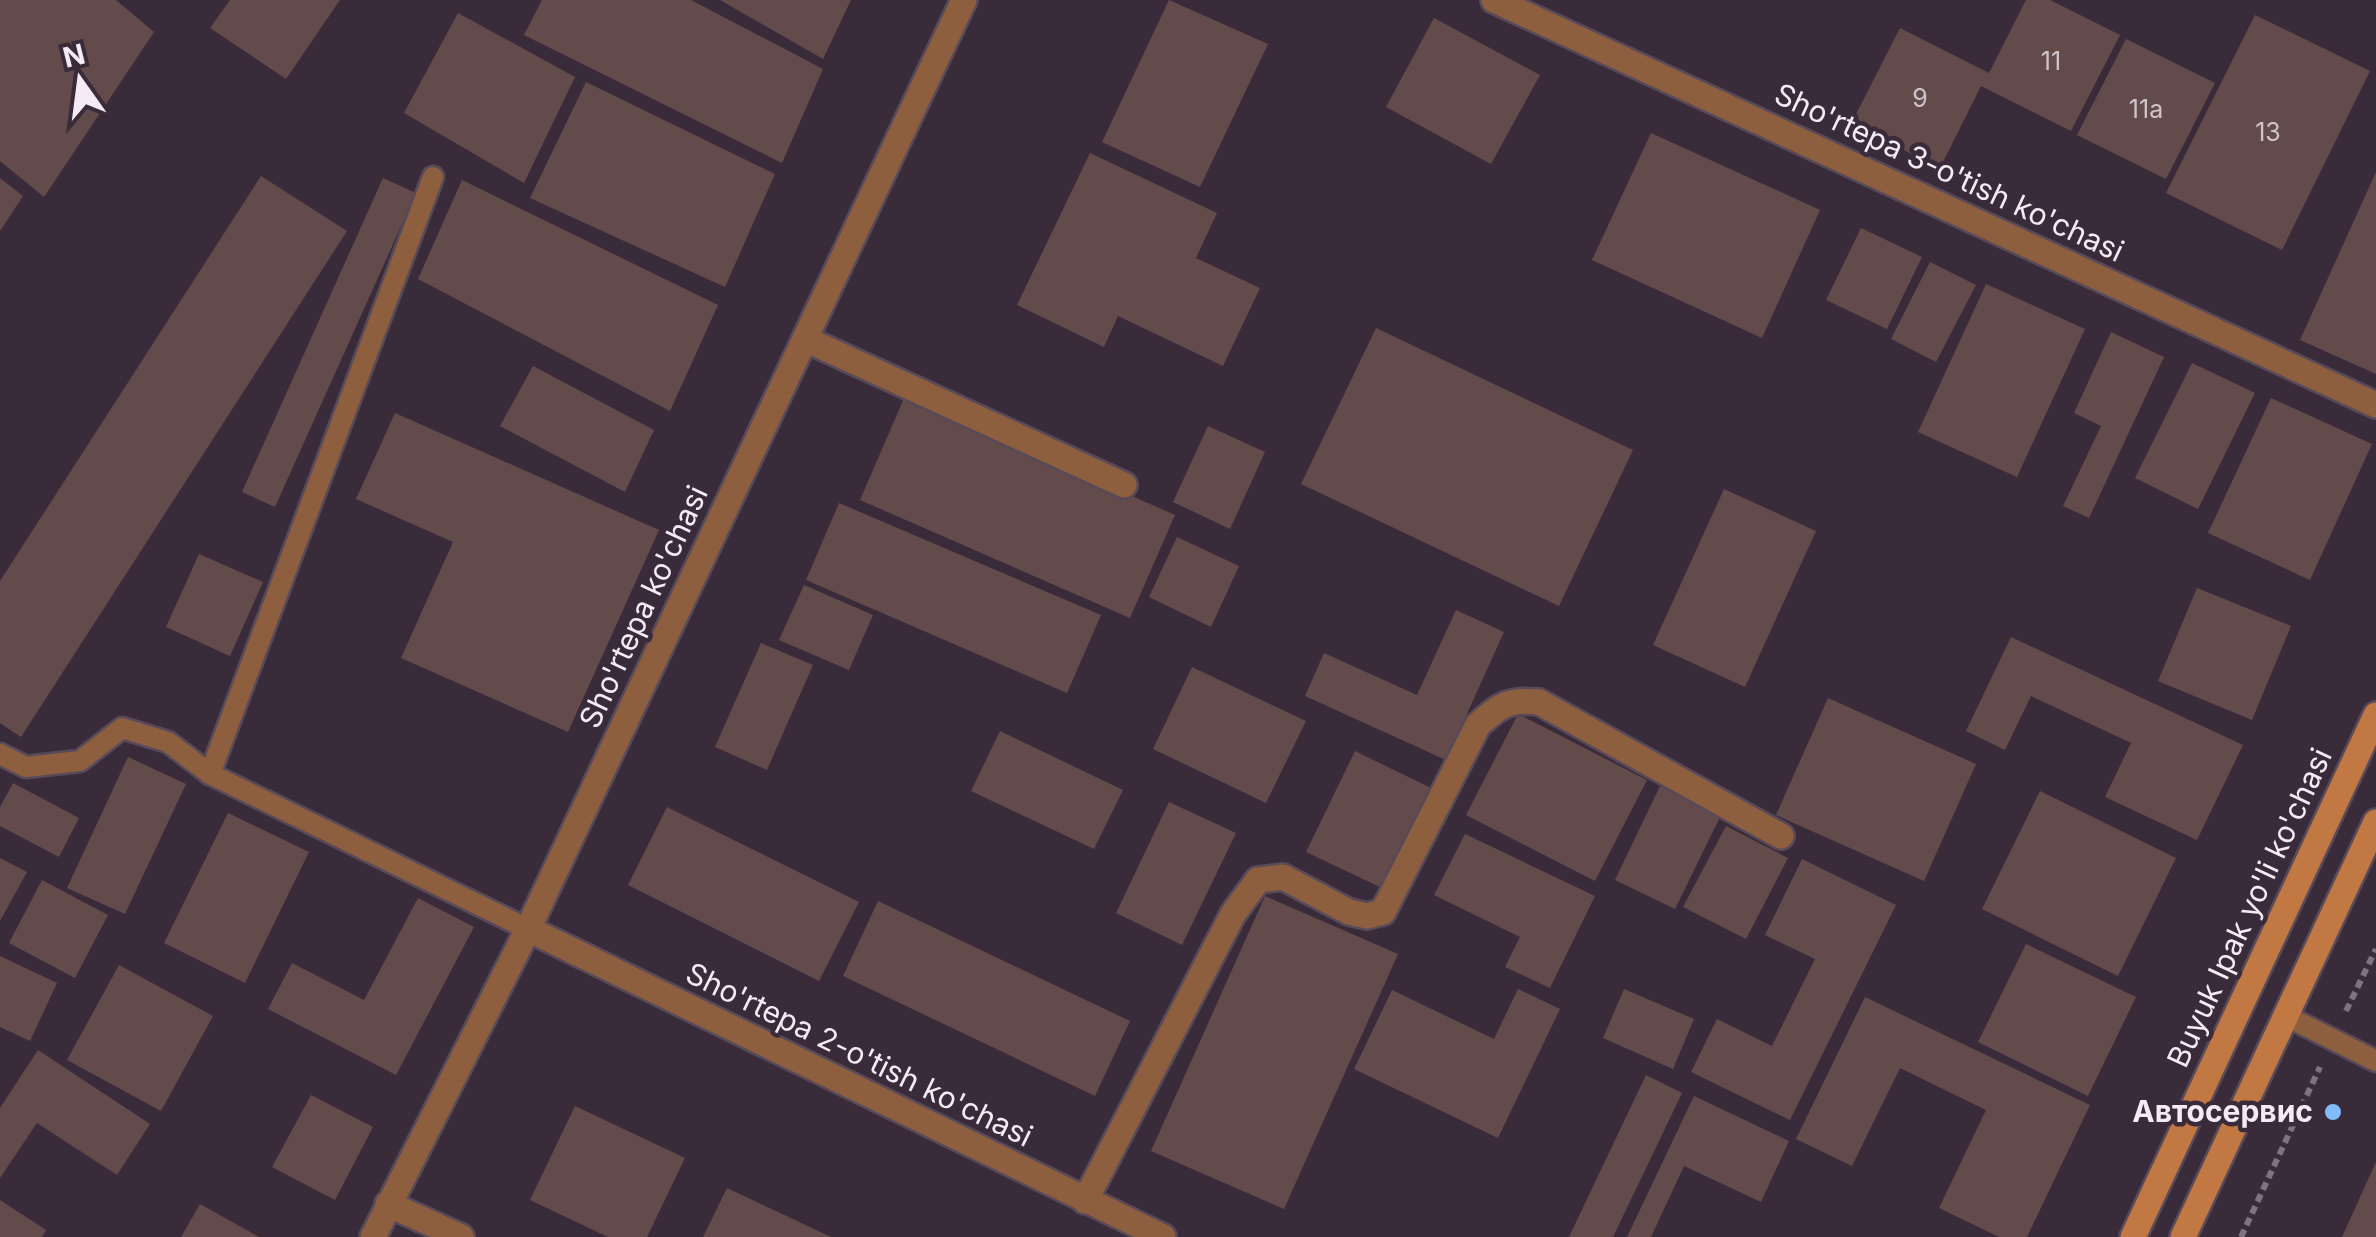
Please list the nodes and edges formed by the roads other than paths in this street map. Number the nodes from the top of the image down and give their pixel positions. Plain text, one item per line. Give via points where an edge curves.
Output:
1 (964, 0) edge
2 (1494, 0) edge
3 (433, 177) dead end
4 (807, 340) junction
5 (2376, 405) edge
6 (1124, 484) dead end
7 (2376, 715) edge
8 (0, 754) edge
9 (210, 774) junction
10 (2376, 822) edge
11 (1780, 836) dead end
12 (528, 929) junction
13 (2286, 1016) junction
14 (2376, 1061) edge
15 (1085, 1201) junction
16 (388, 1204) junction
17 (372, 1237) edge
18 (460, 1237) edge
19 (1163, 1237) edge
20 (2133, 1237) edge
21 (2183, 1237) edge

1 - 4 street, Sho'rtepa ko'chasi
2 - 5 street, Sho'rtepa 3-o'tish ko'chasi
3 - 9 lane
4 - 6 street
4 - 12 street, Sho'rtepa ko'chasi
7 - 20 main road, Buyuk Ipak yo'li ko'chasi
8 - 9 lane via 26,767 80,762 122,728 168,742
9 - 12 lane
10 - 13 main road
11 - 15 street via 1538,702 1501,705 1478,725 1383,912 1349,912 1282,877 1258,880 1233,914
12 - 15 street, Sho'rtepa 2-o'tish ko'chasi
12 - 16 street, Sho'rtepa ko'chasi
13 - 14 lane
13 - 21 main road
15 - 19 street, Sho'rtepa 2-o'tish ko'chasi
16 - 17 street, Sho'rtepa ko'chasi
16 - 18 street

